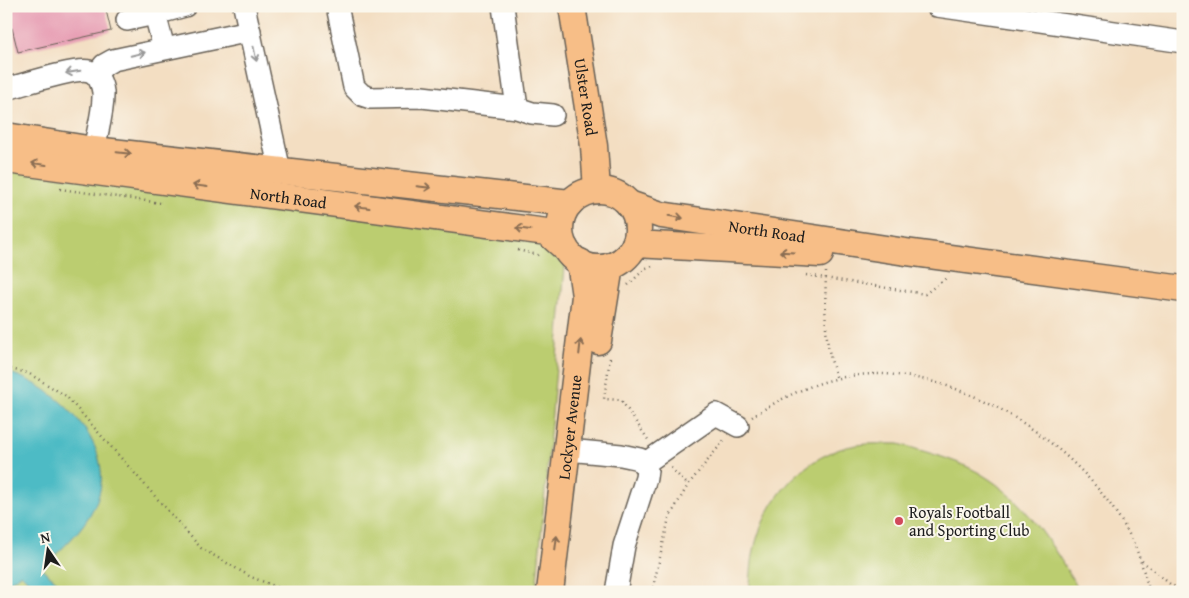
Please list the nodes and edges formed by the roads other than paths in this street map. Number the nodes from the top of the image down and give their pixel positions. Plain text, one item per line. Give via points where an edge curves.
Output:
1 (185, 6) edge
2 (244, 6) edge
3 (337, 6) edge
4 (503, 6) edge
5 (572, 6) edge
6 (937, 6) edge
7 (155, 14) junction
8 (127, 20) dead end
9 (250, 31) junction
10 (1183, 42) edge
11 (164, 48) junction
12 (96, 75) junction
13 (6, 89) edge
14 (517, 108) junction
15 (553, 114) dead end
16 (6, 136) edge
17 (94, 150) junction
18 (6, 160) edge
19 (280, 171) junction
20 (598, 190) junction
21 (570, 203) junction
22 (629, 204) junction
23 (635, 244) junction
24 (906, 252) junction
25 (573, 255) junction
26 (610, 266) junction
27 (1183, 289) edge
28 (738, 426) road end
29 (576, 452) junction
30 (651, 459) junction
31 (550, 592) edge
32 (567, 592) edge
33 (616, 592) edge

1 - 7 street
2 - 9 street
3 - 14 street via 354,87 362,96 422,96
4 - 14 street
5 - 20 main road, Ulster Road
6 - 10 street
7 - 8 street
7 - 11 street
9 - 11 street
9 -> 19 street
12 -> 11 street via 113,60
12 -> 13 street via 89,71 76,71
12 - 17 street via 103,98
14 - 15 street
16 - 17 main road, North Road
17 -> 19 main road, North Road
25 -> 18 main road, North Road via 547,232
19 -> 21 main road, North Road
20 - 21 main road via 582,194
20 - 22 main road via 615,193
21 - 25 main road via 560,229
22 - 23 main road via 638,223
22 -> 24 main road, North Road via 661,215
24 -> 23 main road, North Road via 827,254
23 - 26 main road via 629,254
24 - 27 main road, North Road
25 - 26 main road via 600,267
29 -> 25 main road, Lockyer Avenue via 585,296
26 - 29 main road, Lockyer Avenue
28 - 30 street via 716,414
29 - 30 street
31 -> 29 main road, Lockyer Avenue
29 - 32 main road, Lockyer Avenue
30 - 33 street via 624,546

